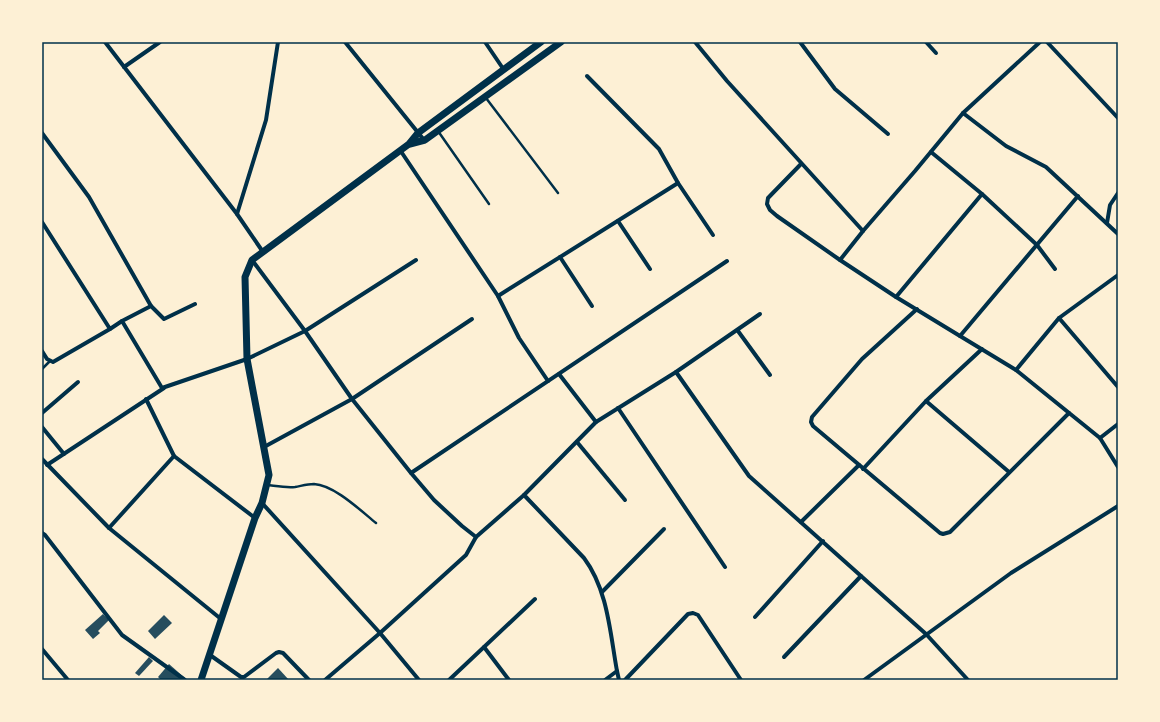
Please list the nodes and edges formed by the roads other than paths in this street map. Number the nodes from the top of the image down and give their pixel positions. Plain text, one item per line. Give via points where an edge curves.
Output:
1 (105, 42) edge
2 (160, 42) edge
3 (278, 42) edge
4 (345, 42) edge
5 (485, 42) edge
6 (541, 42) edge
7 (695, 42) edge
8 (800, 42) edge
9 (926, 42) edge
10 (1040, 42) edge
11 (1047, 42) edge
12 (558, 43) edge
13 (936, 53) dead end
14 (124, 66) junction
15 (504, 70) junction
16 (587, 76) dead end
17 (485, 97) junction
18 (963, 113) junction
19 (1118, 118) edge
20 (438, 131) junction
21 (42, 133) edge
22 (418, 133) junction
23 (888, 134) dead end
24 (425, 140) junction
25 (410, 144) junction
26 (400, 150) junction
27 (931, 152) junction
28 (801, 164) junction
29 (678, 183) junction
30 (558, 193) dead end
31 (1118, 193) edge
32 (982, 194) junction
33 (1078, 196) junction
34 (489, 204) dead end
35 (237, 214) junction
36 (618, 221) junction
37 (42, 222) edge
38 (1107, 223) junction
39 (863, 231) junction
40 (1118, 234) edge
41 (713, 235) dead end
42 (1037, 245) junction
43 (263, 252) junction
44 (560, 257) junction
45 (252, 260) junction
46 (416, 260) dead end
47 (840, 260) junction
48 (727, 261) dead end
49 (650, 269) dead end
50 (1054, 269) dead end
51 (1118, 275) edge
52 (498, 296) junction
53 (896, 297) junction
54 (195, 304) dead end
55 (152, 306) junction
56 (592, 306) dead end
57 (917, 309) junction
58 (760, 314) dead end
59 (1059, 318) junction
60 (472, 319) dead end
61 (122, 321) junction
62 (110, 329) junction
63 (305, 331) junction
64 (738, 331) junction
65 (960, 336) junction
66 (982, 349) junction
67 (42, 351) edge
68 (247, 359) junction
69 (50, 361) junction
70 (42, 369) edge
71 (1016, 370) junction
72 (676, 372) junction
73 (559, 374) junction
74 (770, 375) dead end
75 (548, 381) junction
76 (78, 382) dead end
77 (166, 386) junction
78 (1118, 387) edge
79 (146, 399) junction
80 (352, 399) junction
81 (926, 402) junction
82 (618, 408) junction
83 (42, 413) edge
84 (1069, 413) junction
85 (596, 422) junction
86 (1118, 424) edge
87 (42, 427) edge
88 (1100, 438) junction
89 (577, 442) junction
90 (264, 448) junction
91 (64, 454) junction
92 (174, 456) junction
93 (42, 459) edge
94 (47, 465) junction
95 (859, 465) junction
96 (1118, 467) edge
97 (863, 469) junction
98 (1009, 472) junction
99 (411, 473) junction
100 (267, 485) junction
101 (524, 494) junction
102 (625, 500) dead end
103 (262, 503) junction
104 (1118, 506) edge
105 (255, 518) junction
106 (801, 522) junction
107 (376, 523) dead end
108 (109, 528) junction
109 (664, 529) dead end
110 (42, 533) edge
111 (476, 537) junction
112 (823, 541) junction
113 (725, 567) dead end
114 (861, 576) junction
115 (602, 592) junction
116 (535, 599) dead end
117 (755, 617) dead end
118 (221, 619) junction
119 (380, 633) junction
120 (926, 634) junction
121 (484, 647) junction
122 (42, 650) edge
123 (210, 655) junction
124 (784, 657) dead end
125 (616, 671) junction
126 (68, 680) edge
127 (185, 680) edge
128 (201, 680) edge
129 (309, 680) edge
130 (325, 680) edge
131 (419, 680) edge
132 (449, 680) edge
133 (509, 680) edge
134 (605, 680) edge
135 (619, 680) edge
136 (625, 680) edge
137 (741, 680) edge
138 (864, 680) edge
139 (968, 680) edge

1 - 14 street
2 - 14 street
3 - 35 street via 266,120
4 - 22 street
5 - 15 street
6 - 15 main road
7 - 28 street via 727,82
8 - 23 street via 835,89
9 - 13 street
10 - 18 street
11 - 19 street
12 - 17 main road
14 - 35 street
15 - 22 main road
16 - 29 street via 659,149
17 - 20 main road
17 - 30 lane
18 - 27 street
18 - 33 street via 1006,146 1046,168
20 - 24 main road
20 - 34 lane
21 - 55 street via 89,198
22 - 24 street
22 - 25 main road
24 - 25 main road
25 - 26 main road
26 - 43 main road
26 - 52 street
27 - 32 street
27 - 39 street
28 - 39 street
28 - 47 street via 768,198 767,204 777,216
29 - 36 street
29 - 41 street
31 - 38 street via 1110,205
32 - 42 street
32 - 53 street
33 - 38 street
33 - 42 street
35 - 43 street
36 - 44 street
36 - 49 street
37 - 62 street
38 - 40 street
39 - 47 street
42 - 50 street
42 - 65 street
43 - 45 main road
44 - 52 street
44 - 56 street
45 - 63 street
45 - 68 main road via 245,277
46 - 63 street
47 - 53 street
48 - 73 street
51 - 59 street
52 - 75 street via 519,338
53 - 57 street
54 - 55 street via 164,319
55 - 61 street
57 - 65 street
57 - 95 street via 862,359 812,417 813,426
58 - 64 street
59 - 71 street
59 - 78 street
60 - 80 street
61 - 62 street
61 - 77 street via 162,388
62 - 69 street via 54,362
63 - 68 street
63 - 80 street
64 - 72 street
64 - 74 street
65 - 66 street
66 - 71 street
66 - 81 street
67 - 69 street
68 - 77 street
68 - 90 main road
69 - 70 lane
71 - 84 street
72 - 82 street
72 - 106 street via 749,476
73 - 75 street
73 - 85 street
75 - 99 street
76 - 83 street
77 - 79 street
79 - 91 street
79 - 92 street
80 - 90 street
80 - 99 street
81 - 97 street
81 - 98 street
82 - 85 street
82 - 113 street
84 - 88 street
84 - 98 street
85 - 89 street
86 - 88 street
87 - 91 street
88 - 96 street
89 - 101 street
89 - 102 street
90 - 100 main road via 269,475
91 - 94 street
92 - 105 street
92 - 108 street
93 - 94 street
94 - 108 street
95 - 97 street
95 - 106 street
97 - 98 street via 943,534 950,532
99 - 111 street via 434,500
100 - 103 main road
100 - 107 lane via 326,486
101 - 111 street
101 - 115 street via 584,558 593,570
103 - 105 main road
103 - 119 street
104 - 120 street via 1011,573
105 - 118 main road
106 - 112 street
108 - 118 street
109 - 115 street
110 - 127 street via 122,635
111 - 119 street via 466,555
112 - 114 street
112 - 117 street
114 - 120 street
114 - 124 street
115 - 125 street
116 - 121 street
118 - 123 main road
119 - 130 street
119 - 131 street
120 - 138 street
120 - 139 street
121 - 132 street
121 - 133 street
122 - 126 street
123 - 128 main road
123 - 129 street via 244,677 276,653 283,653
125 - 134 street
125 - 135 street
136 - 137 street via 688,614 693,613 698,615

